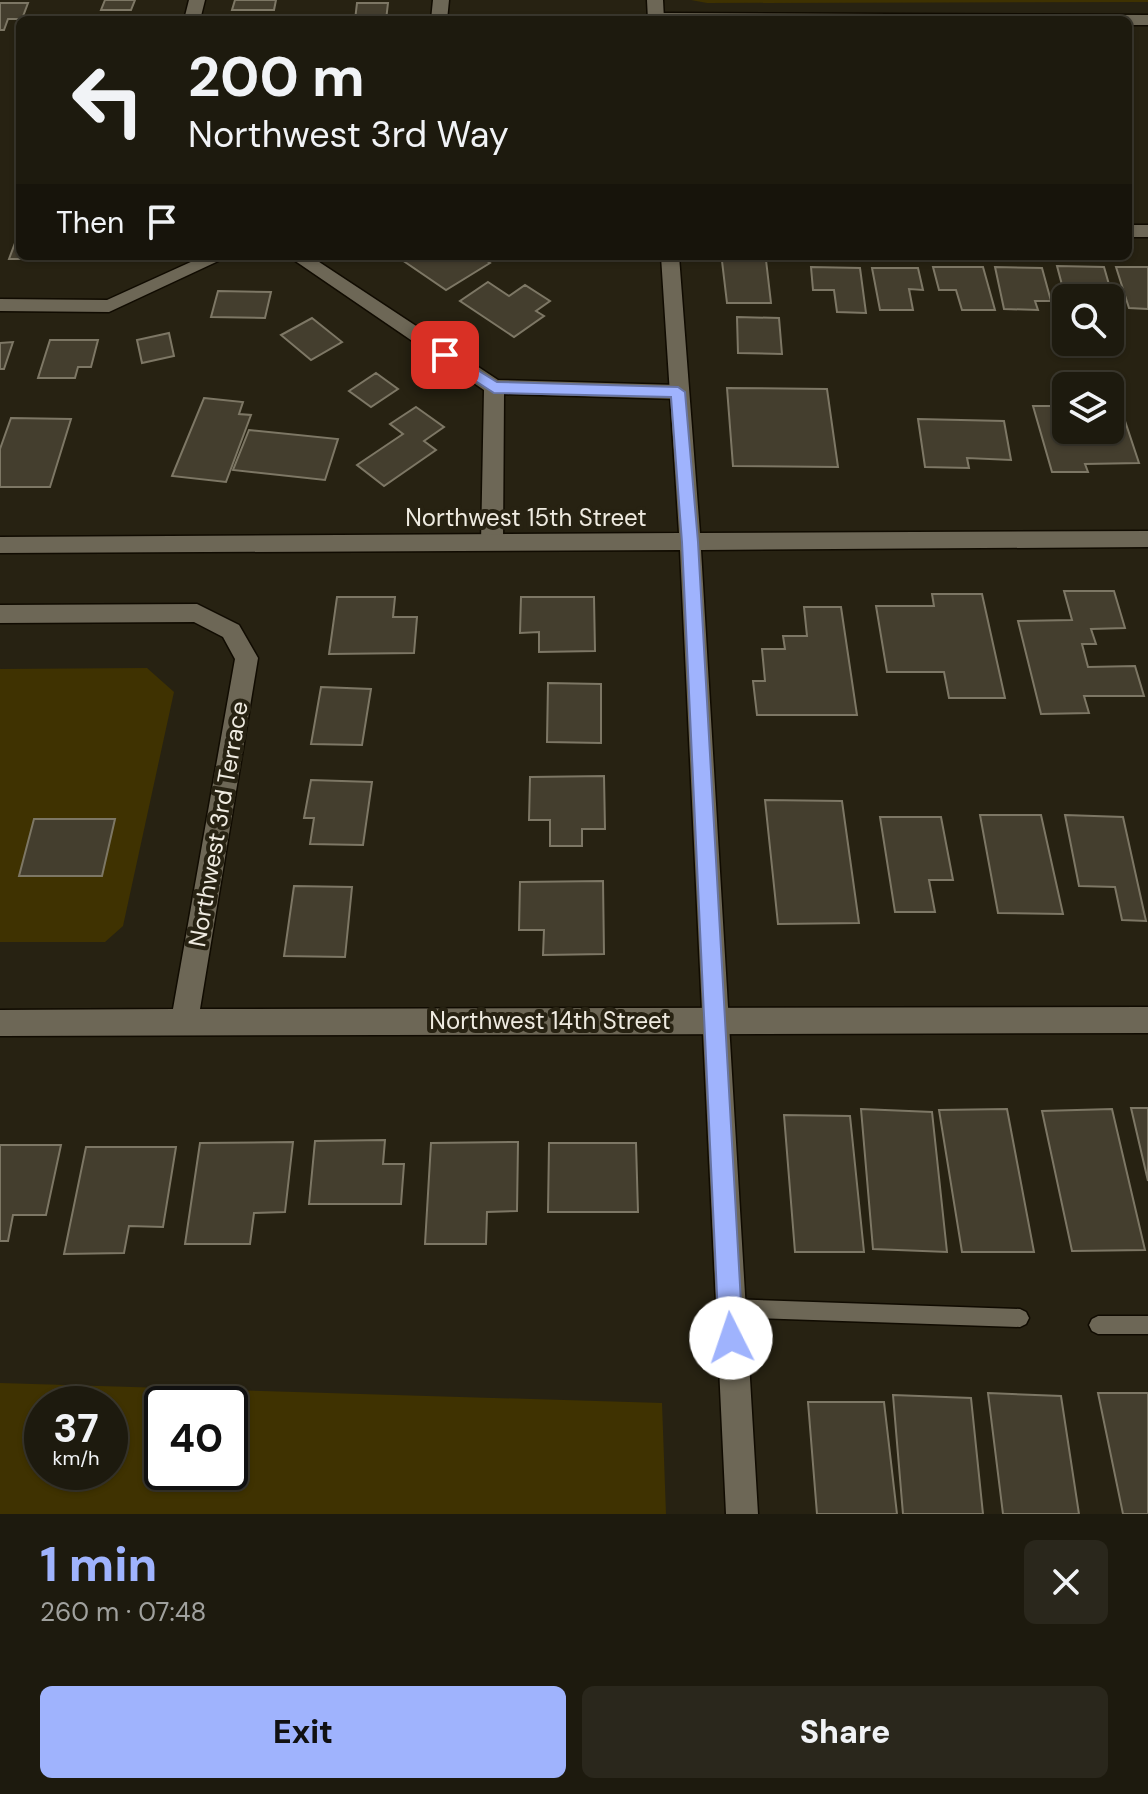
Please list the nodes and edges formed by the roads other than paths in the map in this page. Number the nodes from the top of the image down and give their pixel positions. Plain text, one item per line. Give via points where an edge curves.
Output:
1 (211, 260) edge
2 (303, 260) edge
3 (670, 260) edge
4 (0, 305) edge
5 (494, 387) junction
6 (678, 392) junction
7 (1148, 539) edge
8 (690, 542) junction
9 (492, 543) junction
10 (0, 545) edge
11 (0, 614) edge
12 (713, 1020) junction
13 (1148, 1020) edge
14 (184, 1021) junction
15 (0, 1023) edge
16 (729, 1308) junction
17 (1020, 1318) dead end
18 (1098, 1325) dead end
19 (1148, 1325) edge
20 (742, 1514) edge

1 - 4 street via 109,306
2 - 5 street
3 - 6 street
5 - 6 street
5 - 9 street
6 - 8 street
7 - 8 street, Northwest 15th Street
8 - 9 street, Northwest 15th Street
8 - 12 street
9 - 10 street, Northwest 15th Street
11 - 14 street, Northwest 3rd Terrace via 197,613 231,631 247,658
12 - 13 street, Northwest 14th Street
12 - 14 street, Northwest 14th Street
12 - 16 street
14 - 15 street, Northwest 14th Street
16 - 17 lane
16 - 20 street
18 - 19 lane

